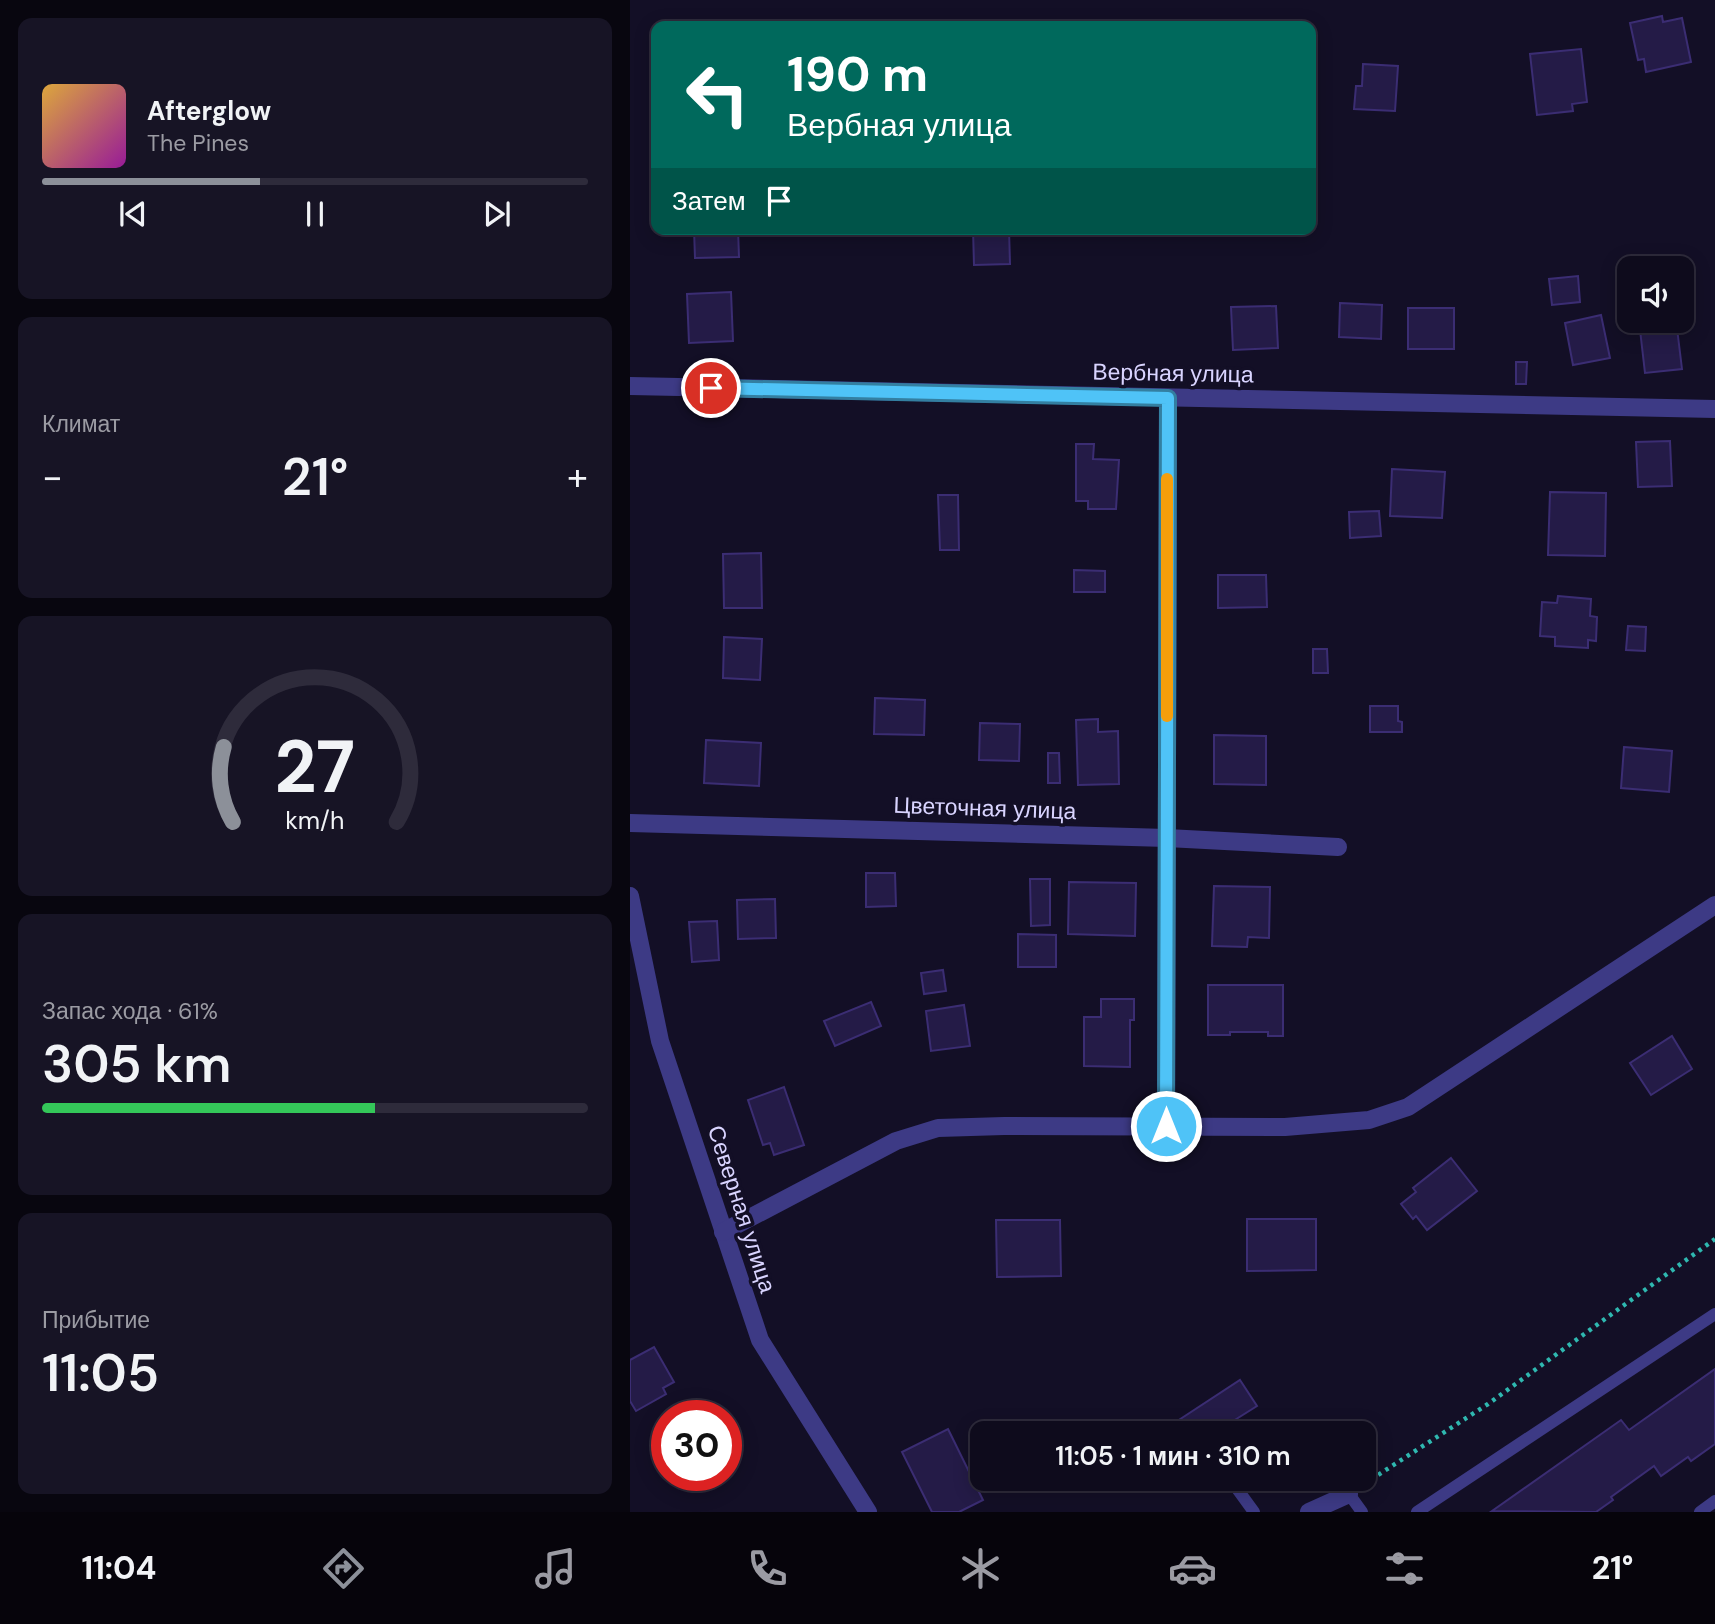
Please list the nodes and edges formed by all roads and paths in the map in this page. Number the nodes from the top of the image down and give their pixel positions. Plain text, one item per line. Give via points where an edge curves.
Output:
1 (630, 386) edge
2 (1168, 398) junction
3 (1715, 409) edge
4 (630, 822) edge
5 (1167, 838) junction
6 (1338, 847) dead end
7 (630, 896) edge
8 (1715, 905) edge
9 (1166, 1126) junction
10 (723, 1232) junction
11 (1715, 1239) edge
12 (1715, 1314) edge
13 (1239, 1491) edge
14 (1349, 1494) junction
15 (1715, 1501) edge
16 (868, 1512) edge
17 (1254, 1512) edge
18 (1310, 1512) edge
19 (1362, 1512) edge
20 (1417, 1512) edge
21 (1700, 1512) edge

1 - 2 street, Вербная улица
2 - 3 street, Вербная улица
2 - 5 street
4 - 5 street, Цветочная улица
5 - 6 street, Цветочная улица
5 - 9 street
7 - 10 street, Северная улица via 660,1041
8 - 9 street via 1408,1107 1369,1120 1285,1128
9 - 10 street via 938,1128 896,1141
10 - 16 street, Северная улица via 760,1340
11 - 14 path via 1488,1404
12 - 20 lane
13 - 17 lane
14 - 18 street
14 - 19 lane
15 - 21 lane

